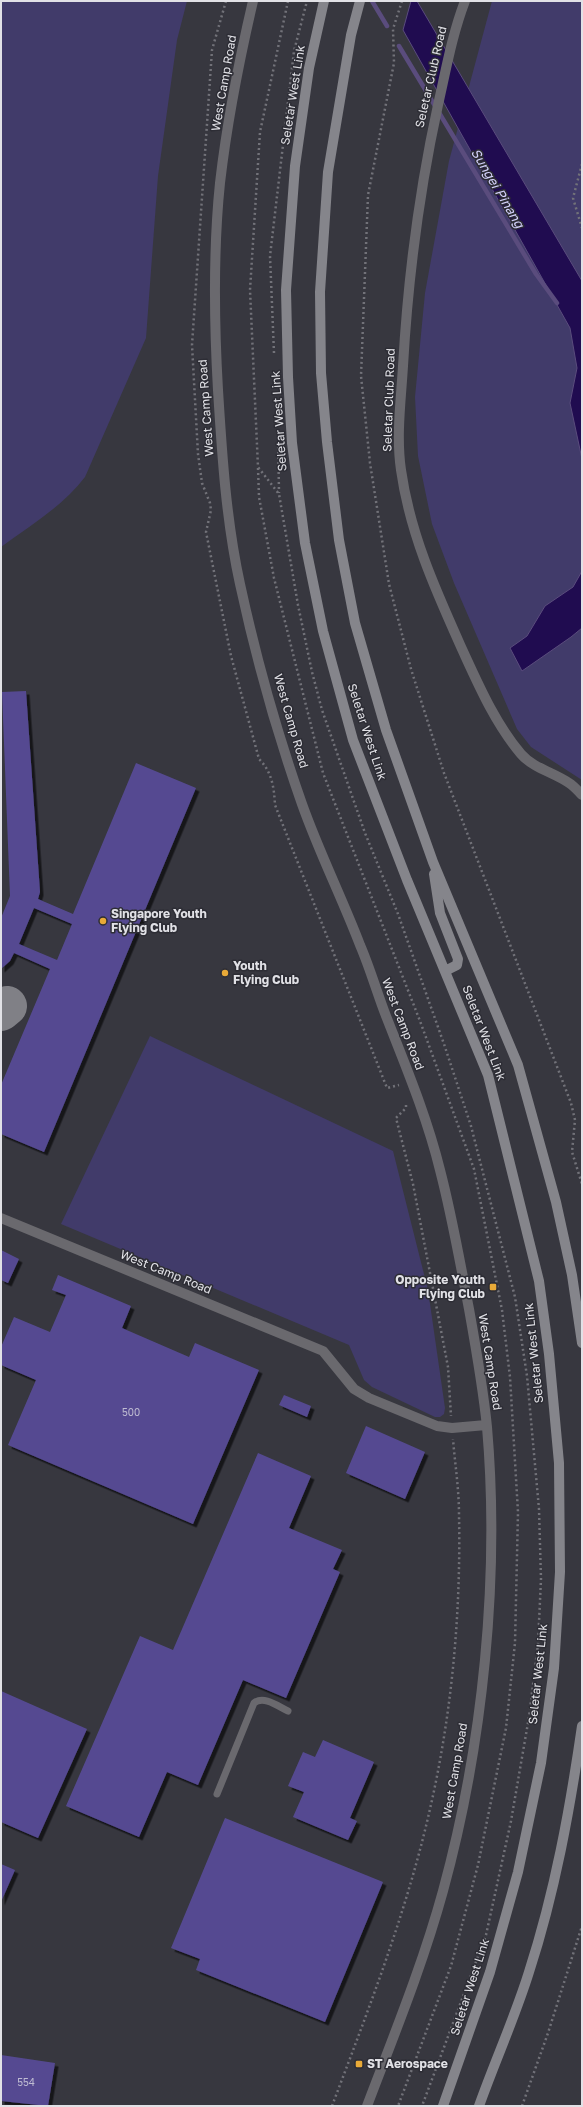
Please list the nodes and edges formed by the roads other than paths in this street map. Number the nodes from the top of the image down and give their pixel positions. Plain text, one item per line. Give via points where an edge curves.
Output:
1 (252, 1) edge
2 (324, 1) edge
3 (360, 1) edge
4 (465, 1) edge
5 (582, 794) edge
6 (433, 862) junction
7 (445, 971) junction
8 (1, 1218) edge
9 (582, 1343) edge
10 (486, 1425) junction
11 (288, 1711) dead end
12 (582, 1726) edge
13 (217, 1794) dead end
14 (481, 2104) edge
15 (366, 2106) edge
16 (443, 2106) edge

1 - 10 street, West Camp Road via 237,73 220,182 215,258 215,344 222,463 239,581 270,702 302,804 361,946 436,1152 476,1342
2 - 7 main road, Seletar West Link via 309,68 294,182 286,290 292,443 305,543 323,631 353,740
3 - 6 main road, Seletar West Link via 351,35 328,172 320,292 321,374 326,442 339,540 355,623 386,730
4 - 5 street, Seletar Club Road via 454,28 428,153 409,279 399,443 401,470 427,572 505,734 523,757 569,783
6 - 7 main road via 440,913 458,959 457,965
6 - 9 main road, Seletar West Link via 518,1065 556,1202 572,1275
7 - 16 main road, Seletar West Link via 488,1075 539,1281 559,1463 560,1572 554,1668 542,1763 518,1872 490,1972
8 - 10 street, West Camp Road via 323,1352 354,1389 369,1398 437,1426 452,1428
10 - 15 street, West Camp Road via 490,1492 490,1576 476,1733 462,1812 443,1891 412,1991
11 - 13 lane via 267,1701 254,1703
12 - 14 main road via 556,1877 529,1973

